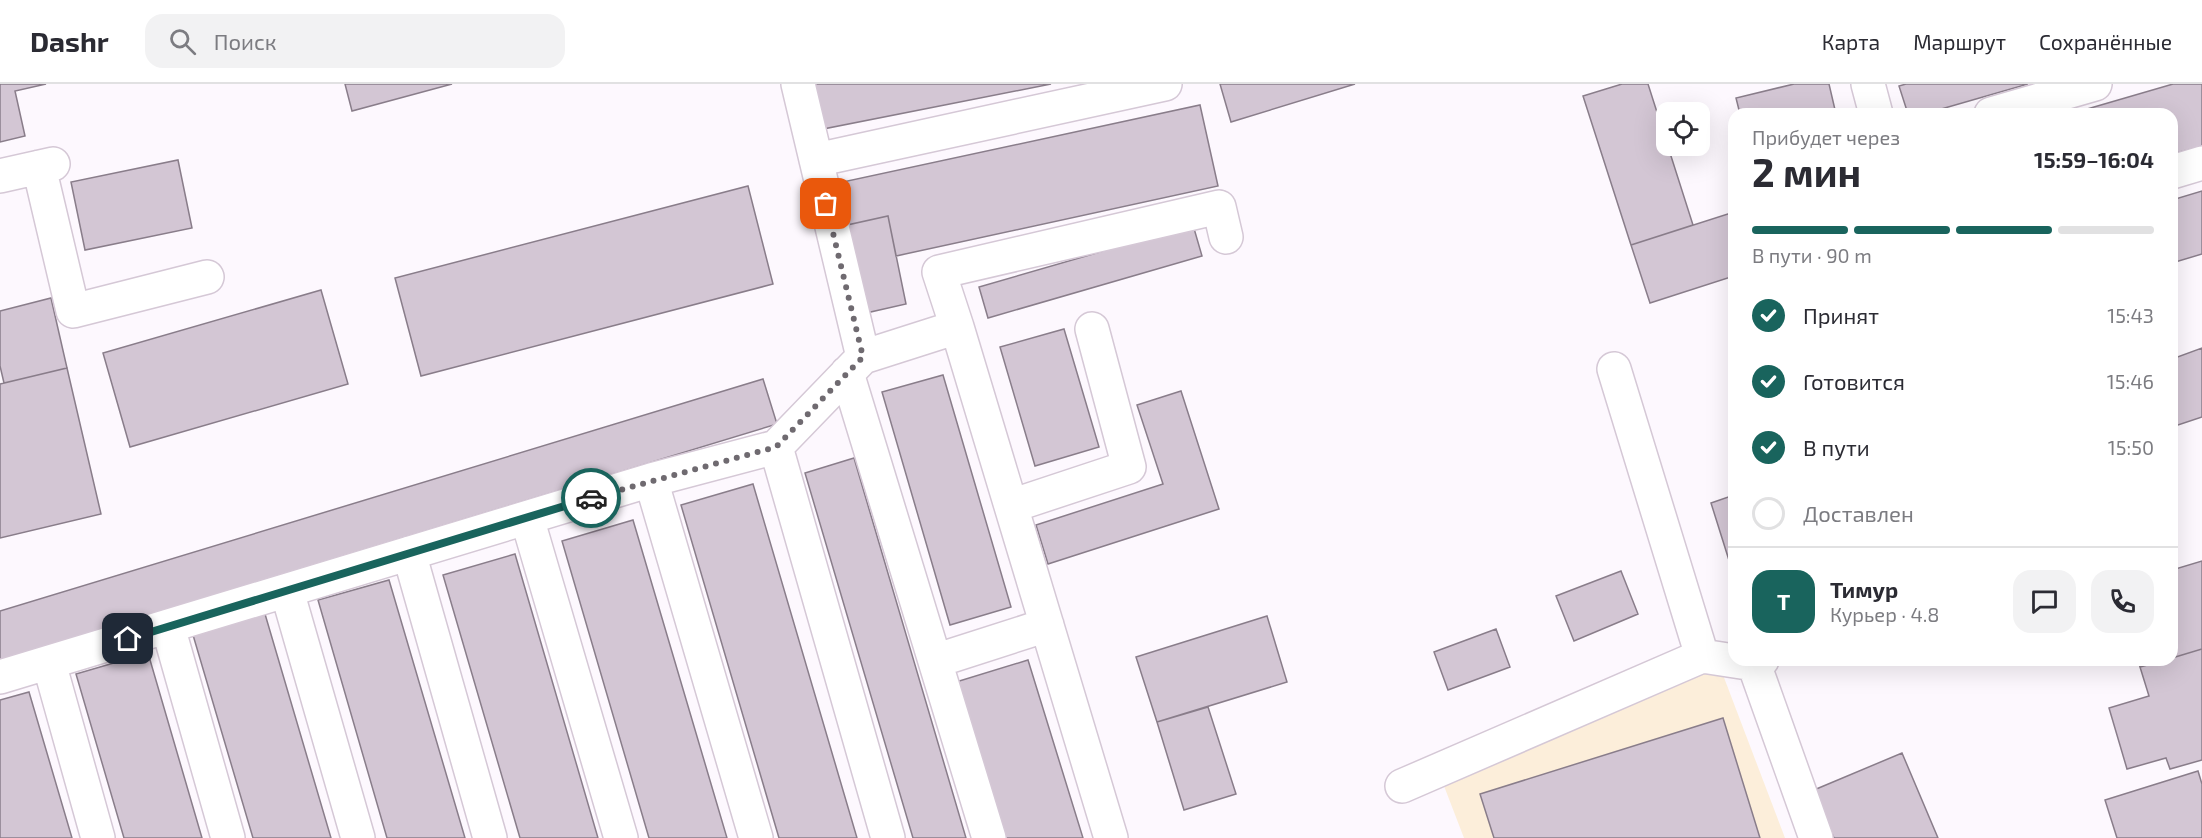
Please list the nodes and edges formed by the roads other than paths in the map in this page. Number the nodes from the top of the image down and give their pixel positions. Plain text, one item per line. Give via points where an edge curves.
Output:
1 (798, 84) edge
2 (1165, 84) edge
3 (1868, 84) edge
4 (2095, 84) edge
5 (1874, 108) edge
6 (2012, 108) edge
7 (816, 160) junction
8 (2202, 163) edge
9 (2178, 170) edge
10 (0, 176) edge
11 (1226, 237) dead end
12 (207, 277) dead end
13 (957, 327) junction
14 (1092, 329) dead end
15 (855, 365) junction
16 (1614, 369) dead end
17 (776, 447) junction
18 (651, 480) junction
19 (1011, 506) junction
20 (527, 518) junction
21 (409, 553) junction
22 (287, 591) junction
23 (1047, 626) junction
24 (168, 627) junction
25 (1702, 656) junction
26 (1728, 659) edge
27 (935, 662) junction
28 (49, 663) junction
29 (1759, 666) edge
30 (0, 677) edge
31 (1402, 786) dead end
32 (98, 838) edge
33 (228, 838) edge
34 (358, 838) edge
35 (490, 838) edge
36 (621, 838) edge
37 (756, 838) edge
38 (888, 838) edge
39 (988, 838) edge
40 (1111, 838) edge
41 (1816, 838) edge

1 - 7 street
2 - 7 street
3 - 5 street
4 - 6 street
7 - 15 street
8 - 9 street
10 - 12 street via 46,166 73,311
11 - 13 street via 1219,207 939,272
13 - 15 street
13 - 19 street
14 - 19 street via 1130,467
15 - 17 street
15 - 27 street
16 - 25 street
17 - 18 street
17 - 38 street
18 - 20 street
18 - 37 street
19 - 23 street
20 - 21 street
20 - 36 street
21 - 22 street
21 - 35 street
22 - 24 street
22 - 34 street
23 - 27 street
23 - 40 street
24 - 28 street
24 - 33 street
25 - 26 street
25 - 31 street
27 - 39 street
28 - 30 street
28 - 32 street
29 - 41 street

